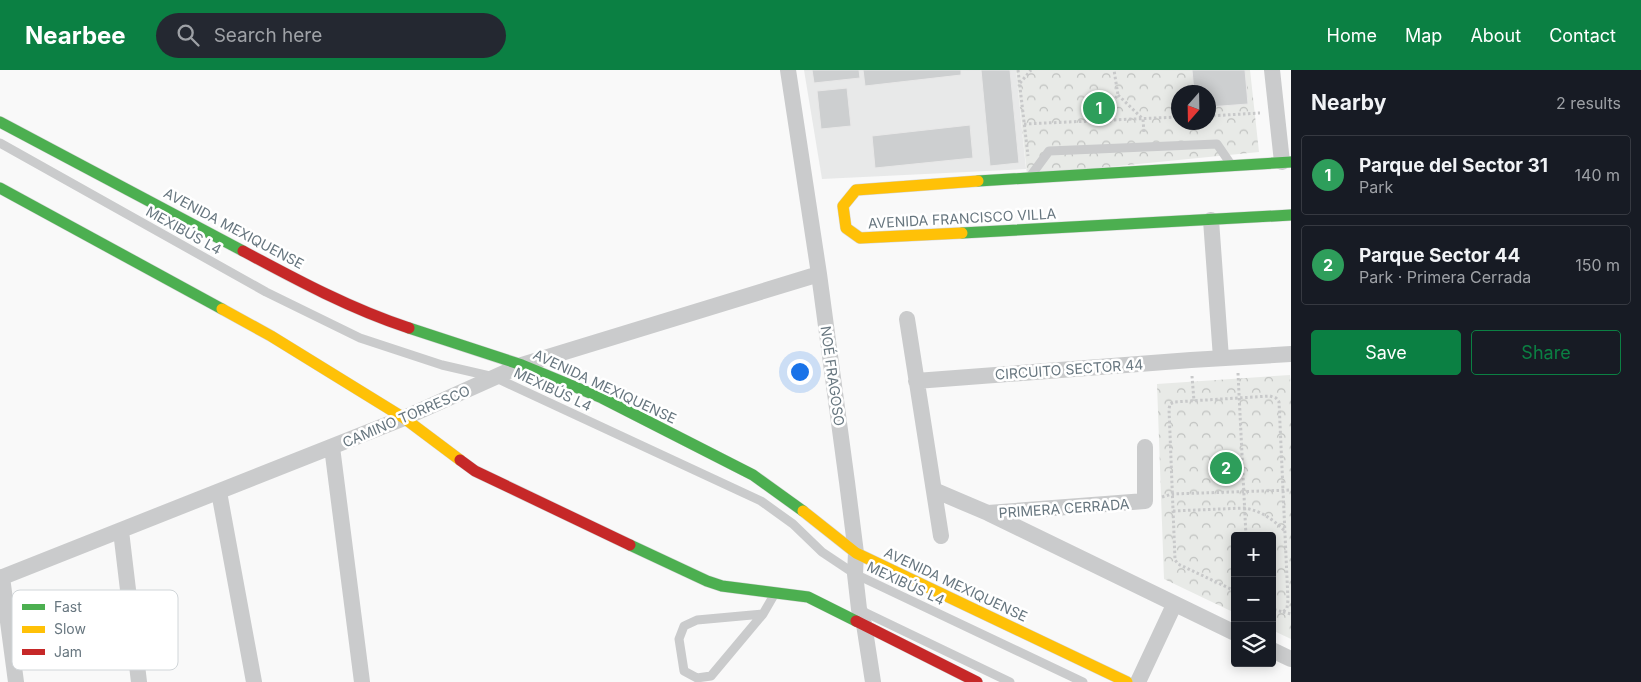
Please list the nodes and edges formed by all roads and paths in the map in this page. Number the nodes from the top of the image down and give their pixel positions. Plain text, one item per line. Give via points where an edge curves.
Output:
1 (788, 70) edge
2 (1018, 70) edge
3 (1031, 70) edge
4 (1114, 70) edge
5 (1272, 70) edge
6 (1020, 84) junction
7 (1118, 95) junction
8 (1277, 112) junction
9 (1216, 116) edge
10 (1171, 117) edge
11 (1143, 119) junction
12 (1096, 120) junction
13 (0, 122) edge
14 (1024, 124) junction
15 (0, 143) edge
16 (1144, 147) junction
17 (1287, 162) edge
18 (1231, 165) junction
19 (1030, 177) junction
20 (0, 178) edge
21 (0, 188) edge
22 (1291, 215) edge
23 (1211, 220) junction
24 (819, 274) junction
25 (907, 319) dead end
26 (1291, 354) edge
27 (1238, 357) junction
28 (1221, 358) junction
29 (1190, 360) junction
30 (522, 365) junction
31 (494, 377) junction
32 (916, 381) junction
33 (367, 384) dead end
34 (1240, 398) junction
35 (1194, 401) junction
36 (409, 413) junction
37 (332, 447) junction
38 (1144, 447) dead end
39 (934, 490) junction
40 (1283, 490) junction
41 (1291, 490) edge
42 (219, 492) junction
43 (1244, 492) junction
44 (1172, 494) junction
45 (1146, 502) junction
46 (1244, 508) junction
47 (1173, 511) junction
48 (988, 514) junction
49 (121, 531) junction
50 (1285, 531) junction
51 (1246, 532) edge
52 (941, 536) dead end
53 (856, 553) junction
54 (855, 574) junction
55 (1, 577) edge
56 (1231, 589) edge
57 (128, 590) edge
58 (775, 592) junction
59 (1174, 605) junction
60 (1276, 610) edge
61 (853, 611) junction
62 (1283, 612) junction
63 (763, 614) junction
64 (1291, 614) edge
65 (1231, 631) edge
66 (1276, 652) edge
67 (12, 654) edge
68 (1291, 659) edge
69 (254, 682) edge
70 (362, 682) edge
71 (873, 682) edge
72 (977, 682) edge
73 (1010, 682) edge
74 (1083, 682) edge
75 (1128, 682) edge
76 (1138, 682) edge

1 - 24 street, NOÉ FRAGOSO
2 - 6 path
3 - 6 path
4 - 7 path
5 - 8 street
6 - 14 path
7 - 11 path
7 - 12 path
8 - 9 path
8 - 17 street
10 - 11 path
11 - 12 path
11 - 16 path
12 - 14 path
13 - 30 main road, AVENIDA MEXIQUENSE via 296,279 375,317
14 - 19 path
15 - 31 lane, MEXIBÚS L4 via 266,292 360,338 442,365
16 - 18 lane via 1217,144
16 - 19 lane via 1049,151
17 - 18 main road, AVENIDA FRANCISCO VILLA
18 - 19 main road, AVENIDA FRANCISCO VILLA
19 - 23 main road, AVENIDA FRANCISCO VILLA via 856,190 843,206 846,228 860,238
20 - 33 lane via 278,330
21 - 36 main road
22 - 23 main road, AVENIDA FRANCISCO VILLA
23 - 28 street
24 - 30 street, CAMINO TORRESCO
24 - 53 street, NOÉ FRAGOSO
25 - 32 street
26 - 27 street, CIRCUITO SECTOR 44
27 - 28 street, CIRCUITO SECTOR 44
27 - 34 path
28 - 29 street, CIRCUITO SECTOR 44
29 - 32 street, CIRCUITO SECTOR 44
29 - 35 path
30 - 31 street, CAMINO TORRESCO
30 - 53 main road, AVENIDA MEXIQUENSE via 602,398 753,475
31 - 36 street, CAMINO TORRESCO
31 - 54 lane, MEXIBÚS L4 via 761,501 793,524 822,552
32 - 39 street
34 - 35 path
34 - 40 path via 1270,396 1279,402
34 - 43 path
35 - 44 path via 1174,402 1168,410
36 - 37 street, CAMINO TORRESCO
36 - 58 main road via 475,471 707,581 722,586
36 - 61 lane via 483,469 714,578 806,592
37 - 42 street, CAMINO TORRESCO
37 - 70 street
38 - 45 street, PRIMERA CERRADA
39 - 48 street
39 - 52 street
40 - 41 path
40 - 43 path
40 - 50 path
42 - 49 street, CAMINO TORRESCO
42 - 69 street
43 - 44 path
43 - 46 path
44 - 45 path
44 - 47 path
45 - 48 street, PRIMERA CERRADA
46 - 47 path
46 - 50 path via 1268,516
46 - 51 path
47 - 56 path via 1175,560
48 - 59 street
49 - 55 street, CAMINO TORRESCO
49 - 57 street
50 - 62 path via 1288,600
53 - 54 street, NOÉ FRAGOSO
53 - 75 main road, AVENIDA MEXIQUENSE
54 - 61 street, NOÉ FRAGOSO
54 - 74 lane, MEXIBÚS L4
55 - 67 street
58 - 61 main road via 808,597
58 - 63 lane
59 - 65 street
59 - 76 street
60 - 62 path
61 - 71 street, NOÉ FRAGOSO
61 - 72 main road
61 - 73 lane
62 - 64 path
63 - 63 lane via 696,620 684,626 678,639 684,671 697,678 711,676
66 - 68 street

